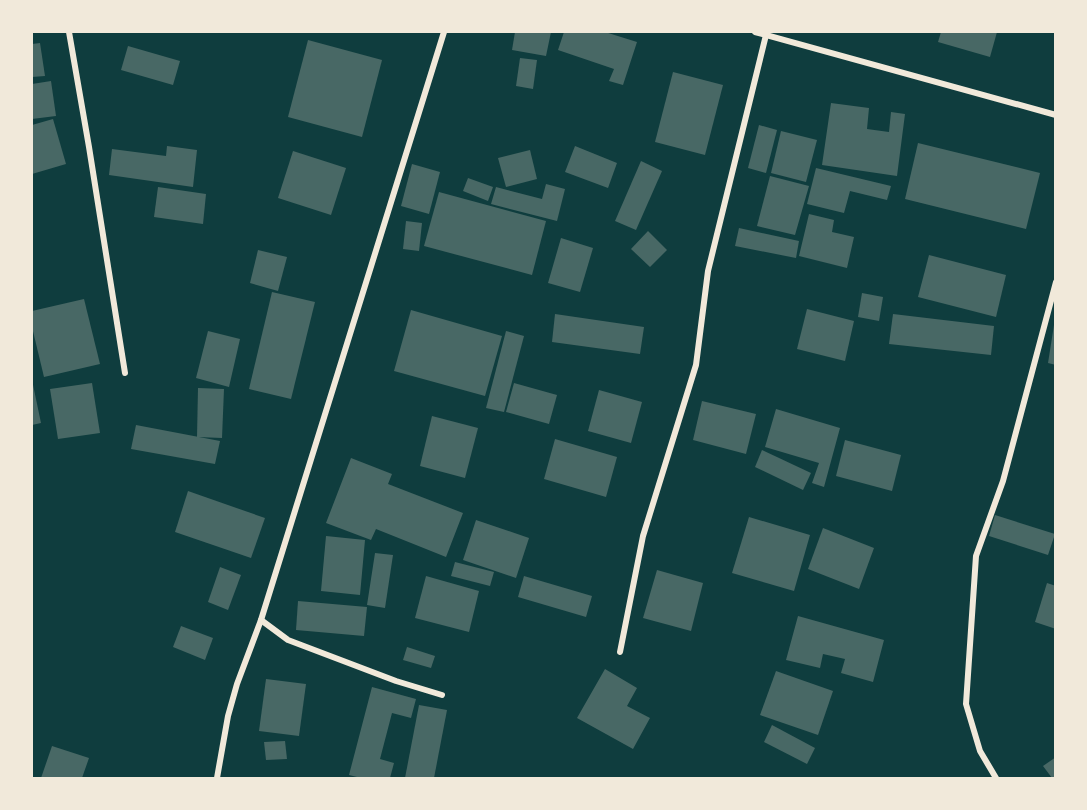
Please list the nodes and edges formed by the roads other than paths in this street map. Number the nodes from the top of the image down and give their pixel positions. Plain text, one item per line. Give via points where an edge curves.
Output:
1 (69, 32) edge
2 (444, 32) edge
3 (755, 32) edge
4 (766, 35) junction
5 (1056, 115) edge
6 (1056, 282) edge
7 (125, 373) dead end
8 (261, 620) junction
9 (620, 652) dead end
10 (442, 695) dead end
11 (217, 778) edge
12 (996, 778) edge

1 - 7 street
2 - 8 street
3 - 4 street
4 - 5 street
4 - 9 street via 708,271 696,365 649,516
6 - 12 street via 1003,481 976,556 966,704 980,751
8 - 10 street via 288,640
8 - 11 street via 228,716

